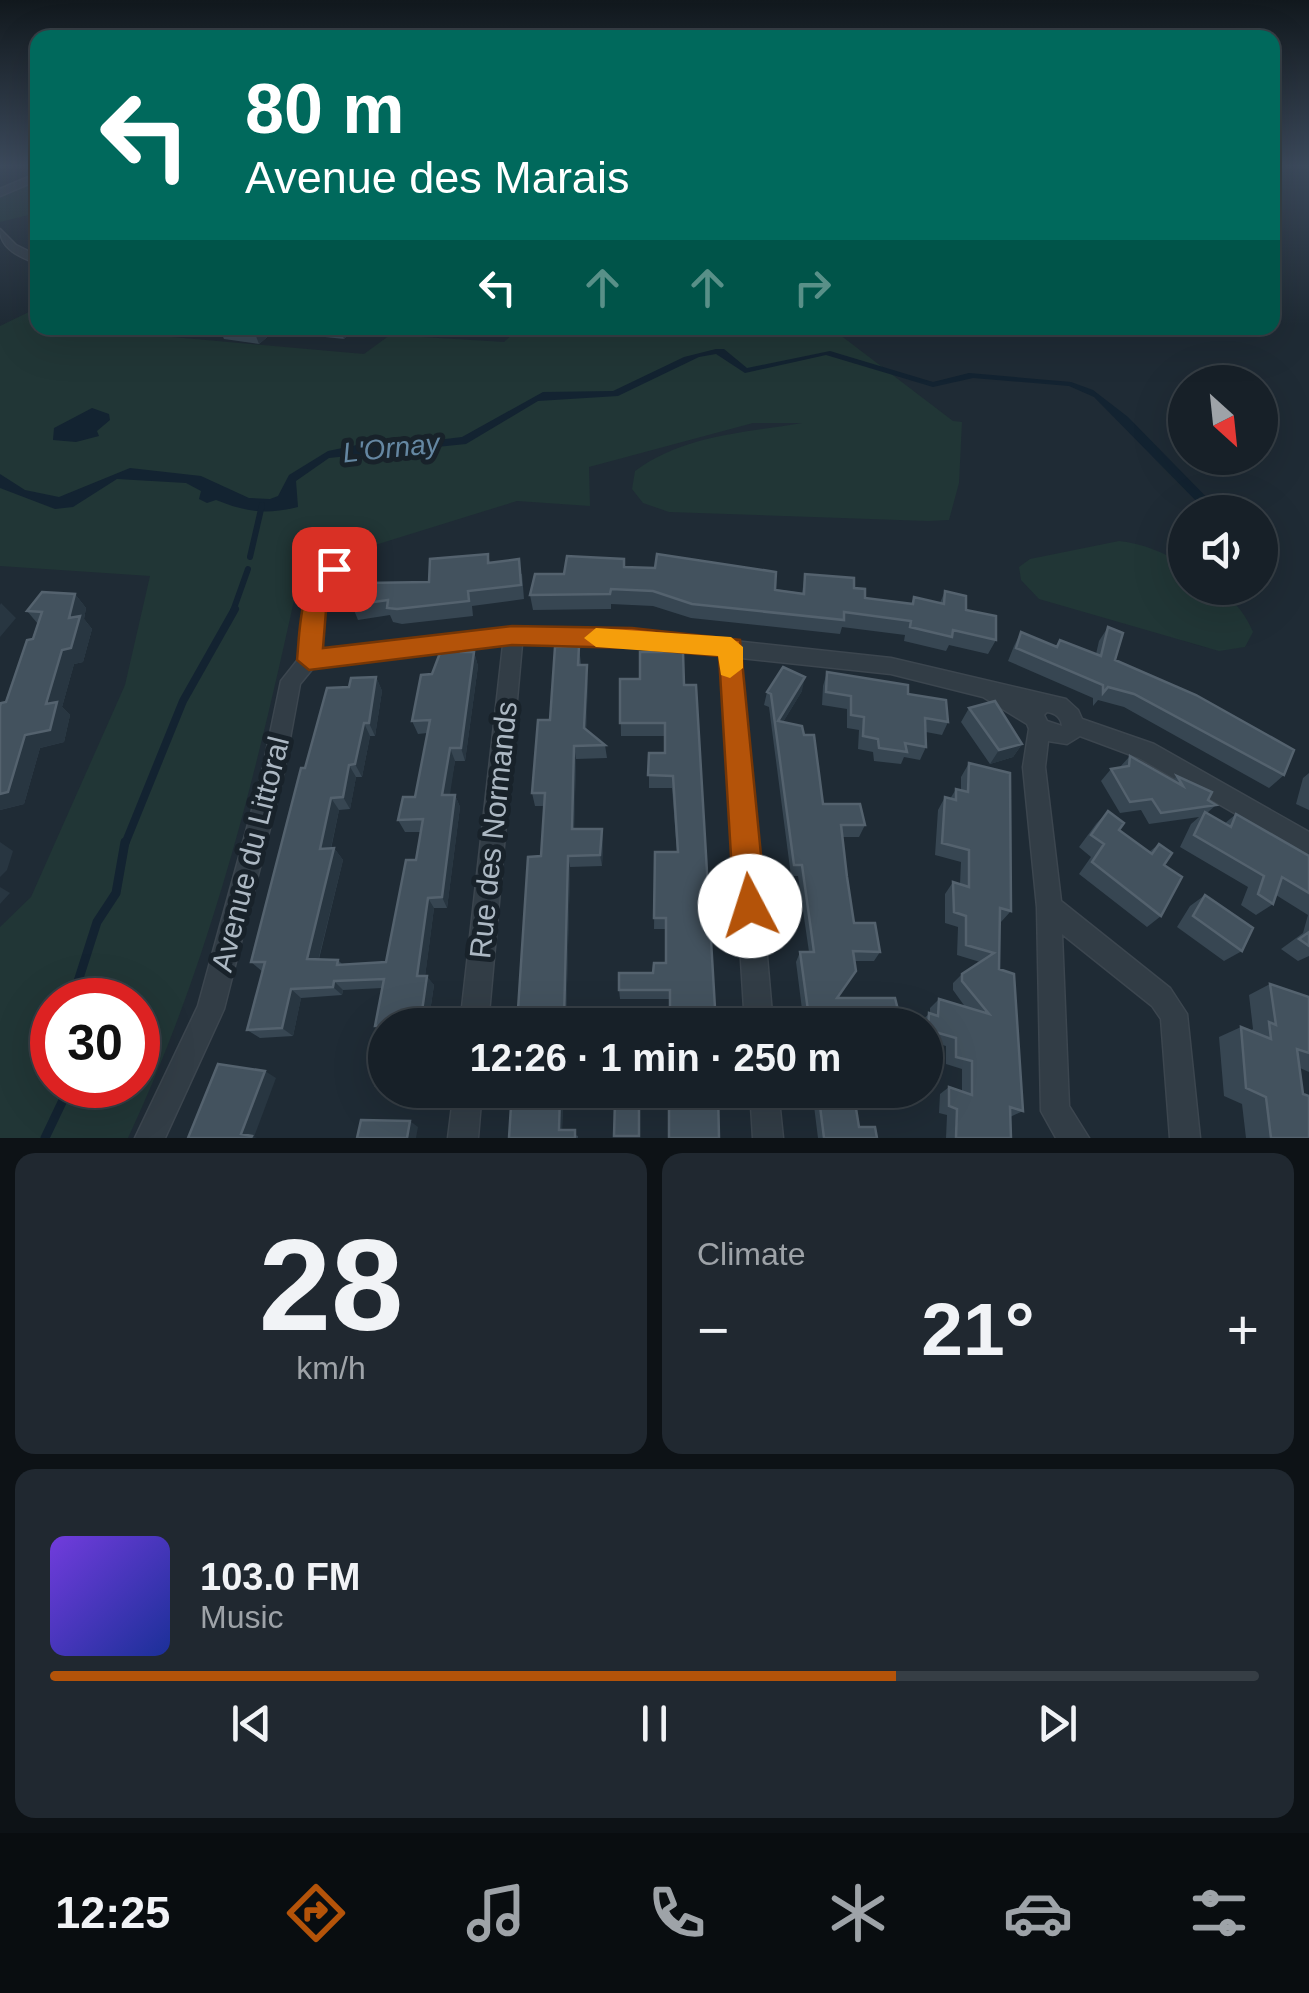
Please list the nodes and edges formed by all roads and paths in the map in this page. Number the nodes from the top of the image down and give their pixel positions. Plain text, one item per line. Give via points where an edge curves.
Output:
1 (0, 232) edge
2 (30, 256) edge
3 (334, 569) dead end
4 (512, 636) junction
5 (731, 647) junction
6 (309, 660) junction
7 (1039, 716) junction
8 (1070, 730) junction
9 (1034, 767) junction
10 (1309, 845) edge
11 (1049, 907) junction
12 (476, 1008) edge
13 (758, 1008) edge
14 (466, 1108) edge
15 (766, 1108) edge
16 (150, 1138) edge
17 (463, 1138) edge
18 (768, 1138) edge
19 (1074, 1138) edge
20 (1185, 1138) edge

1 - 2 street
3 - 6 street, Avenue du Littoral via 316,596
4 - 5 street
4 - 6 street
4 - 12 street, Rue des Normands
5 - 7 street via 973,683
5 - 13 street
6 - 16 street, Avenue du Littoral via 291,681 210,1008
7 - 8 street via 1052,734
7 - 9 street
8 - 9 street
8 - 10 street via 1146,751
9 - 11 street
11 - 19 street via 1056,1111
11 - 20 street via 1174,1014
14 - 17 street
15 - 18 street

